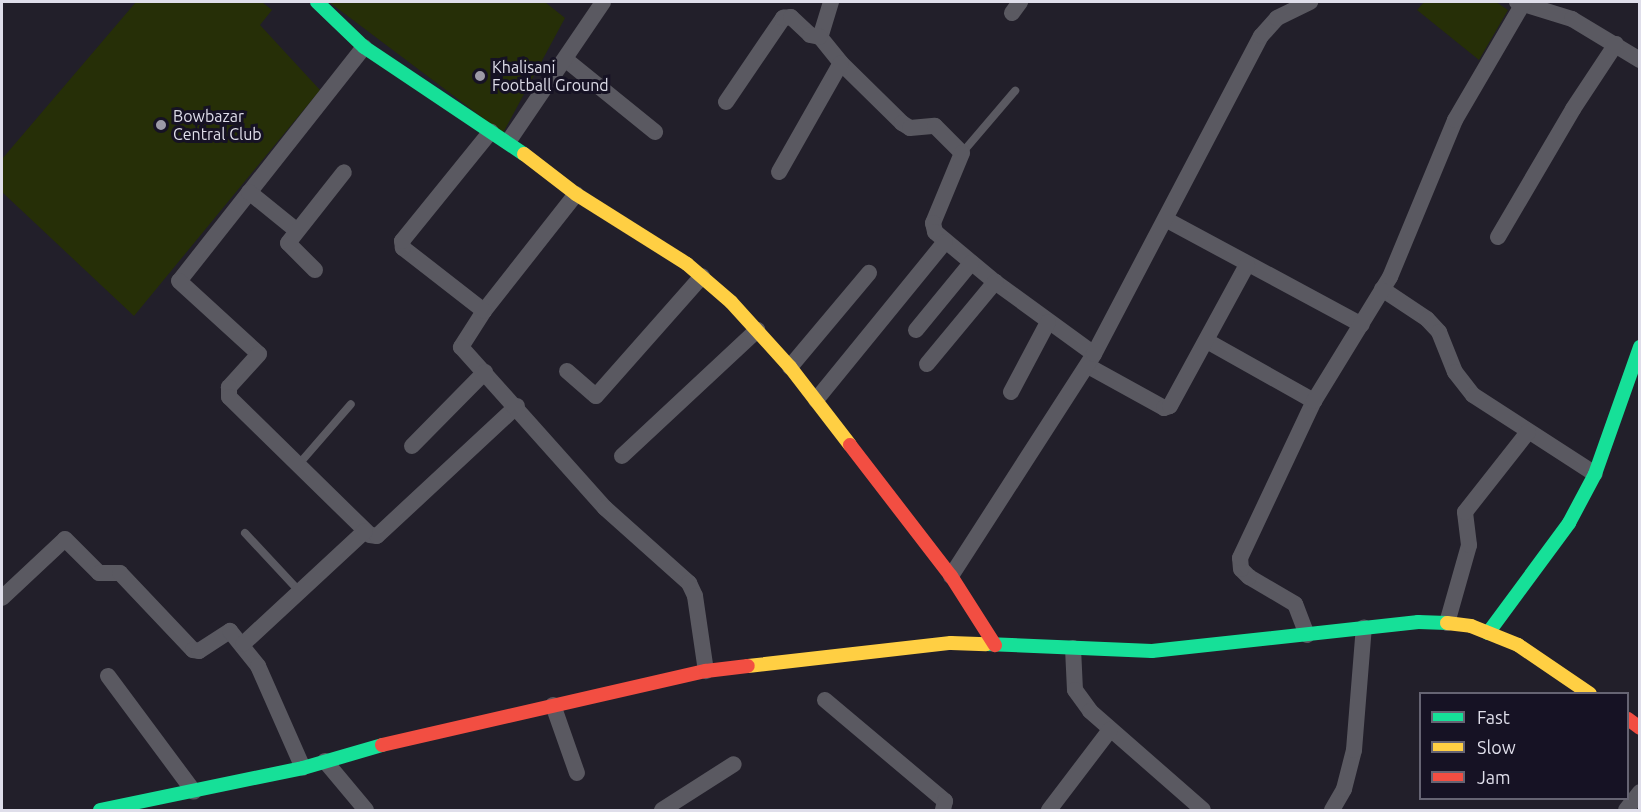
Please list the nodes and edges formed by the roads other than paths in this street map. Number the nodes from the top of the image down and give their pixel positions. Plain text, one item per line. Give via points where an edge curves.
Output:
1 (317, 2) edge
2 (603, 2) edge
3 (831, 2) edge
4 (1310, 2) edge
5 (1521, 2) edge
6 (820, 37) junction
7 (1616, 44) junction
8 (364, 47) junction
9 (565, 59) junction
10 (1640, 60) edge
11 (841, 63) junction
12 (1015, 91) dead end
13 (726, 102) dead end
14 (492, 131) junction
15 (655, 132) dead end
16 (508, 142) junction
17 (962, 153) junction
18 (344, 172) dead end
19 (779, 172) dead end
20 (249, 192) junction
21 (576, 194) junction
22 (1167, 220) junction
23 (296, 230) junction
24 (1498, 237) dead end
25 (945, 242) junction
26 (971, 263) junction
27 (1247, 265) junction
28 (315, 270) dead end
29 (869, 273) dead end
30 (702, 276) junction
31 (995, 282) junction
32 (1382, 289) junction
33 (484, 311) junction
34 (1048, 322) junction
35 (1362, 324) junction
36 (757, 330) junction
37 (916, 330) dead end
38 (1207, 341) junction
39 (1640, 347) edge
40 (1091, 360) junction
41 (927, 364) dead end
42 (790, 367) junction
43 (567, 371) dead end
44 (484, 372) junction
45 (1011, 392) dead end
46 (816, 400) junction
47 (1314, 401) junction
48 (351, 404) dead end
49 (517, 406) junction
50 (1528, 432) junction
51 (412, 446) dead end
52 (622, 456) dead end
53 (298, 464) junction
54 (1595, 474) junction
55 (365, 531) junction
56 (246, 533) dead end
57 (951, 576) junction
58 (5, 588) edge
59 (301, 593) junction
60 (1447, 623) junction
61 (1364, 627) junction
62 (1488, 633) junction
63 (1307, 635) junction
64 (243, 644) junction
65 (995, 645) junction
66 (1072, 648) junction
67 (706, 670) junction
68 (108, 676) dead end
69 (1588, 692) edge
70 (825, 700) dead end
71 (553, 705) junction
72 (1110, 730) junction
73 (325, 761) junction
74 (734, 764) dead end
75 (303, 768) junction
76 (577, 773) dead end
77 (194, 792) junction
78 (1640, 792) edge
79 (111, 810) edge
80 (366, 810) edge
81 (662, 810) edge
82 (943, 810) edge
83 (1049, 810) edge
84 (1203, 810) edge
85 (1332, 810) edge
86 (1626, 810) edge

1 - 8 main road
2 - 9 street
3 - 6 street
4 - 22 street via 1277,18 1261,36
5 - 7 street via 1572,20
5 - 32 street via 1455,120
6 - 11 street
6 - 13 street via 810,35 791,17 783,18
7 - 10 street
7 - 24 street via 1572,109
8 - 14 main road
8 - 20 street
9 - 15 street
9 - 16 street
11 - 17 street via 902,123 910,128 935,126
11 - 19 street
12 - 17 lane
14 - 16 main road
14 - 33 street via 402,241 403,248
16 - 21 main road
17 - 25 street via 933,223 935,232
18 - 23 street
20 - 23 street
20 - 53 street via 179,281 259,353 229,387 228,395
21 - 30 main road
21 - 33 street
22 - 27 street
22 - 40 street
23 - 28 street via 289,247
25 - 26 street
25 - 46 street
26 - 31 street
26 - 37 street
27 - 35 street
27 - 38 street
29 - 42 street
30 - 36 main road
30 - 43 street via 596,396
31 - 34 street
31 - 41 street
32 - 35 street
32 - 50 street via 1427,319 1439,332 1455,372 1473,395
33 - 44 street via 461,345
34 - 40 street
34 - 45 street
35 - 47 street
36 - 42 main road
36 - 52 street
38 - 40 street via 1168,408
38 - 47 street
39 - 54 main road
40 - 57 street
42 - 46 main road
44 - 49 street
44 - 51 street
46 - 57 main road
47 - 63 street via 1240,558 1241,569 1249,577 1294,604
48 - 53 lane
49 - 55 street via 377,536
49 - 67 street via 606,508 689,583 695,596
50 - 54 street
50 - 60 street via 1465,512 1469,545
53 - 55 street
54 - 62 main road via 1569,523
55 - 59 street
56 - 59 lane
57 - 65 main road
58 - 64 street via 62,540 69,540 99,573 120,573 193,650 199,651 228,630
59 - 64 street
60 - 61 main road
60 - 62 main road
61 - 63 main road
61 - 85 street via 1354,750 1344,789
62 - 69 main road via 1518,645
63 - 66 main road via 1152,651
64 - 75 street via 258,666
65 - 66 main road
65 - 67 main road via 951,643
66 - 72 street via 1075,690
67 - 71 main road
68 - 77 street
70 - 82 street via 945,801
71 - 73 main road
71 - 76 street
72 - 83 street
72 - 84 street
73 - 75 main road
73 - 80 street
74 - 81 street
75 - 77 main road
77 - 79 main road
78 - 86 street

